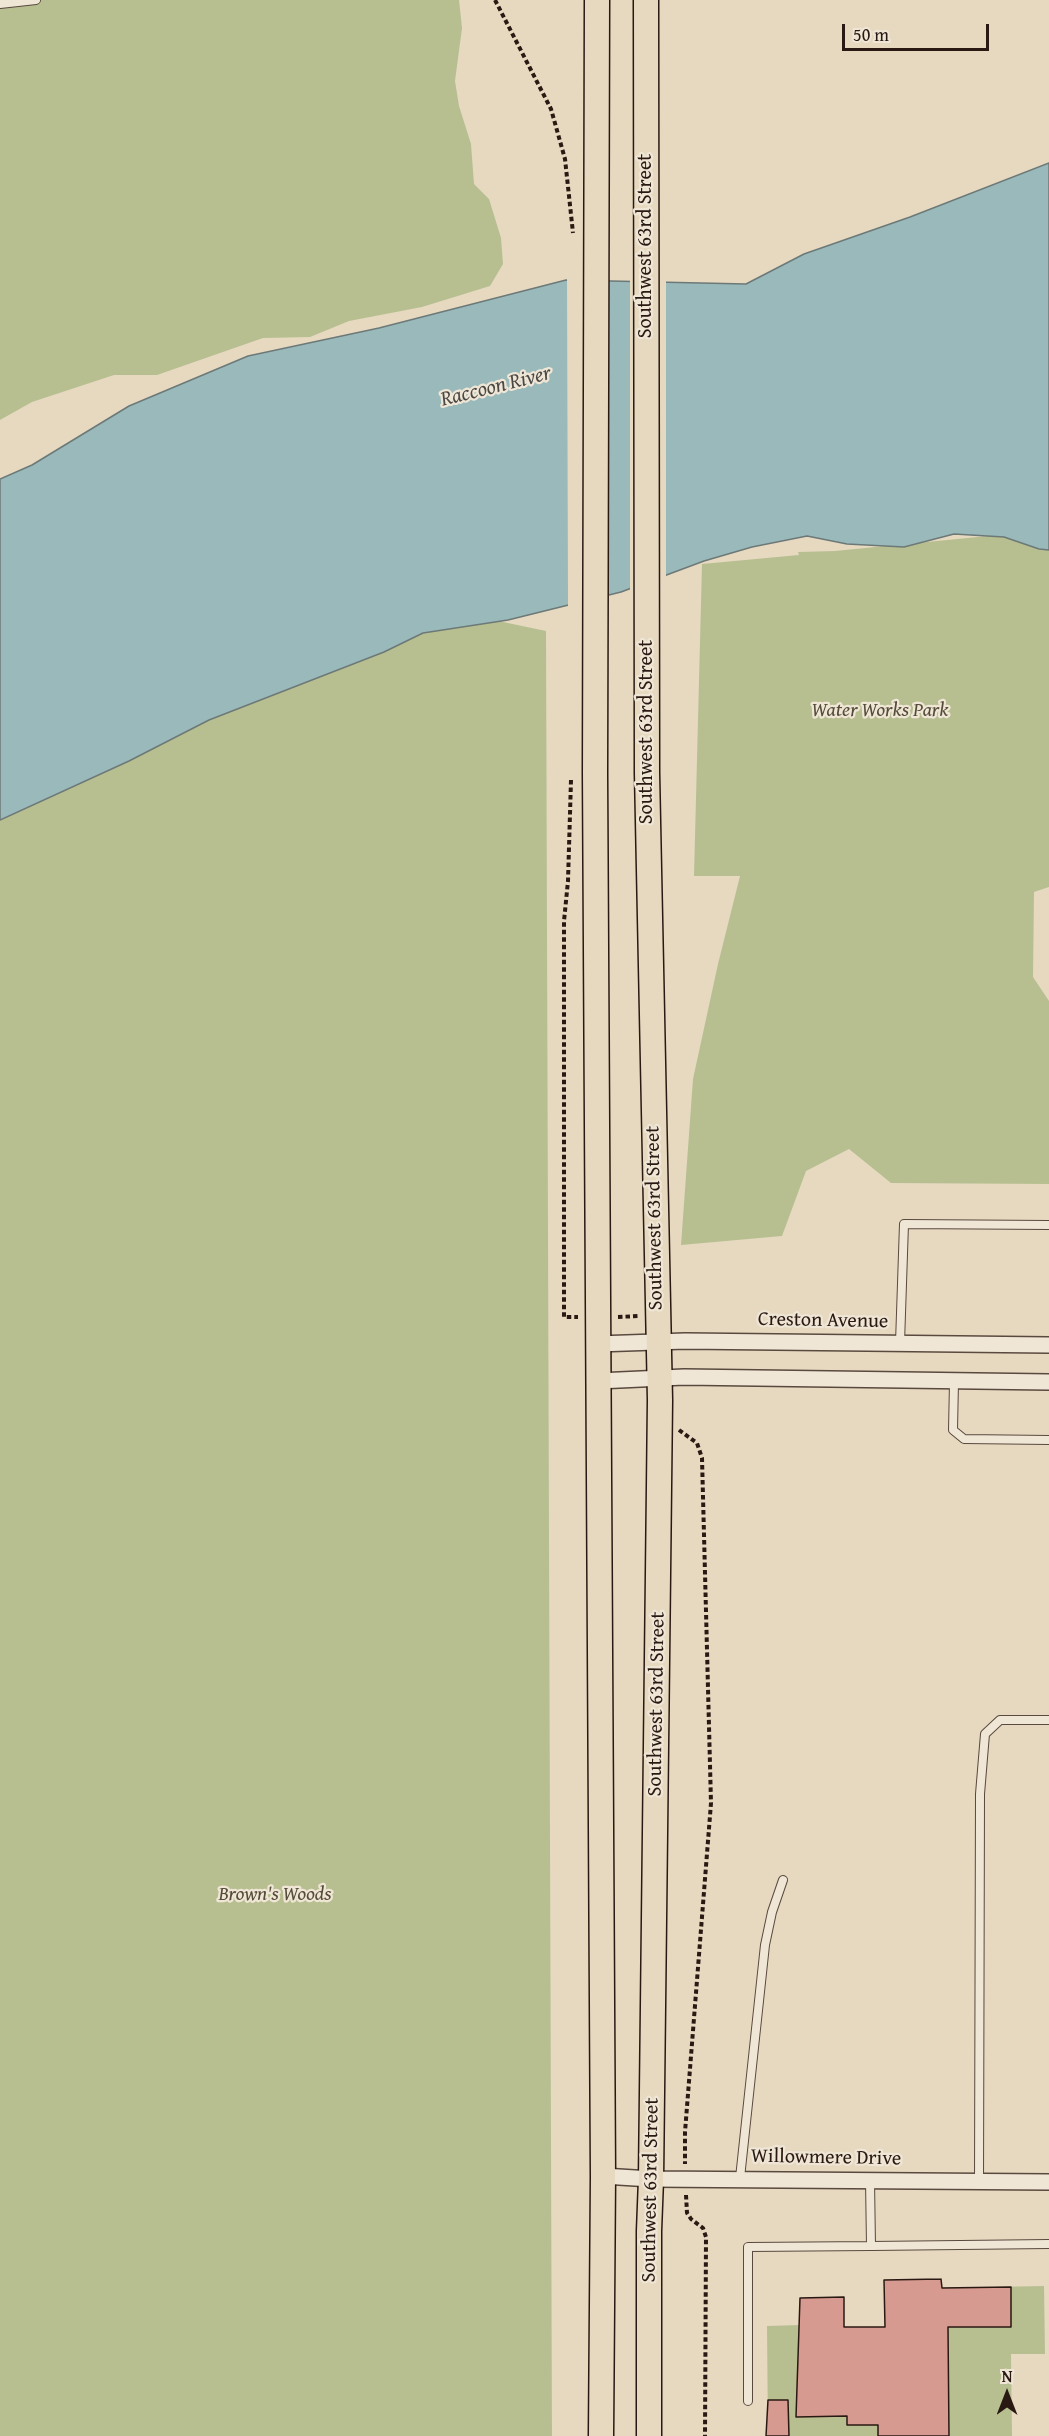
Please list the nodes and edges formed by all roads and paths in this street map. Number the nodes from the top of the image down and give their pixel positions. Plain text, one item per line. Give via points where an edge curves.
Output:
1 (36, 0) edge
2 (495, 0) edge
3 (597, 0) edge
4 (646, 0) edge
5 (0, 4) edge
6 (584, 234) junction
7 (584, 772) junction
8 (1049, 1225) edge
9 (657, 1316) junction
10 (597, 1317) junction
11 (657, 1341) junction
12 (900, 1343) junction
13 (597, 1344) junction
14 (1049, 1345) edge
15 (658, 1378) junction
16 (598, 1381) junction
17 (954, 1382) junction
18 (1049, 1382) edge
19 (674, 1423) dead end
20 (1049, 1440) edge
21 (1049, 1720) edge
22 (783, 1880) dead end
23 (603, 2176) junction
24 (740, 2178) junction
25 (651, 2179) junction
26 (685, 2179) junction
27 (870, 2180) junction
28 (979, 2181) junction
29 (1049, 2182) edge
30 (1049, 2244) edge
31 (871, 2246) junction
32 (748, 2402) dead end
33 (601, 2436) edge
34 (649, 2436) edge
35 (705, 2436) edge

1 - 5 lane
2 - 6 path via 551,110
3 - 6 main road
4 - 9 main road, Southwest 63rd Street via 647,773
6 - 7 main road
7 - 10 main road
7 - 10 path via 564,921 564,1317
8 - 12 lane via 904,1224
9 - 10 path
9 - 11 main road, Southwest 63rd Street
10 - 13 main road
11 - 12 street, Creston Avenue
11 - 13 street, Creston Avenue
11 - 15 main road, Southwest 63rd Street
12 - 14 street, Creston Avenue
13 - 16 main road
15 - 16 street
15 - 17 street
15 - 25 main road, Southwest 63rd Street
16 - 23 main road
17 - 18 street
17 - 20 lane via 953,1430 964,1439
19 - 26 path via 697,1443 702,1458 711,1803 685,2132
21 - 28 lane via 1000,1720 985,1734 980,1794
22 - 24 lane via 765,1945
23 - 25 street, Willowmere Drive
23 - 33 main road
24 - 26 street, Willowmere Drive
24 - 27 street, Willowmere Drive
25 - 26 street, Willowmere Drive
25 - 34 main road, Southwest 63rd Street
26 - 35 path via 687,2213 703,2228 706,2237
27 - 28 street, Willowmere Drive
27 - 31 lane
28 - 29 street, Willowmere Drive
30 - 31 lane
31 - 32 lane via 748,2247

